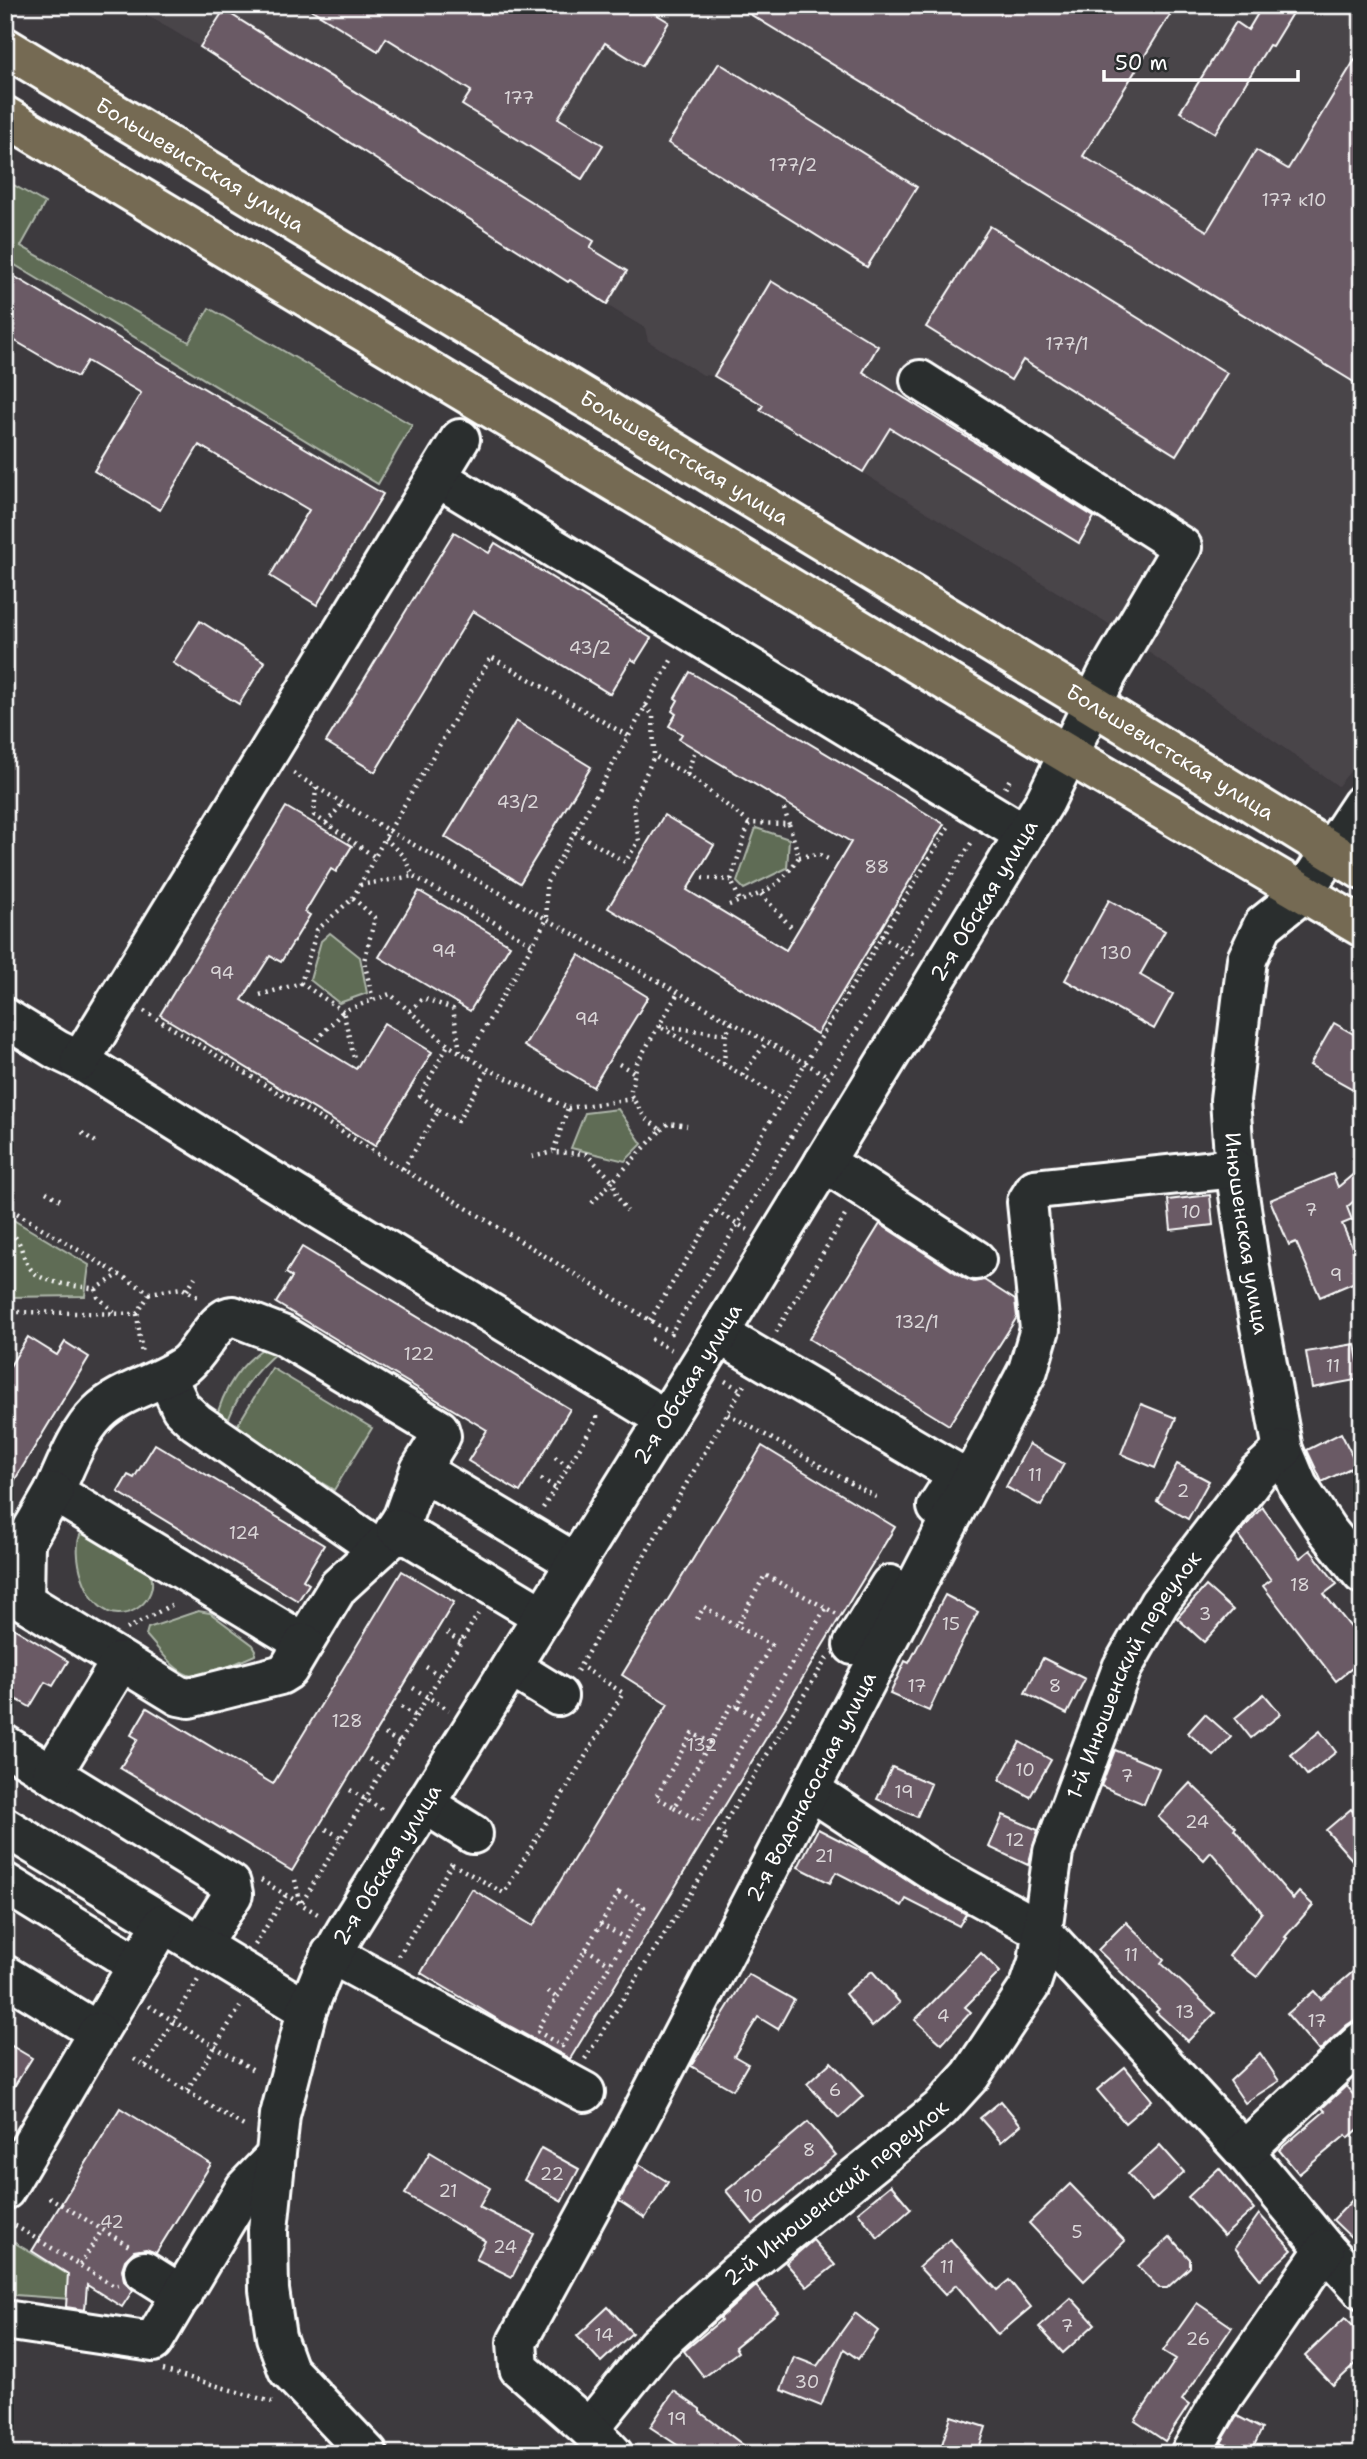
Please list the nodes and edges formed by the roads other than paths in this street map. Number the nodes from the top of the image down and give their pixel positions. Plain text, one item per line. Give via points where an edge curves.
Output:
1 (5, 47) edge
2 (5, 116) edge
3 (920, 380) dead end
4 (460, 439) dead end
5 (437, 477) junction
6 (1092, 704) junction
7 (1069, 755) junction
8 (1362, 804) edge
9 (1024, 834) junction
10 (1346, 861) edge
11 (1303, 893) junction
12 (1362, 927) edge
13 (5, 1018) edge
14 (80, 1061) junction
15 (824, 1162) junction
16 (1235, 1168) junction
17 (976, 1260) dead end
18 (719, 1334) junction
19 (167, 1378) junction
20 (665, 1419) junction
21 (1283, 1450) junction
22 (420, 1470) junction
23 (54, 1492) junction
24 (387, 1538) junction
25 (576, 1563) junction
26 (1362, 1574) edge
27 (543, 1616) junction
28 (304, 1643) junction
29 (842, 1648) road end
30 (108, 1653) junction
31 (511, 1667) junction
32 (558, 1696) road end
33 (5, 1745) edge
34 (52, 1774) junction
35 (810, 1790) junction
36 (418, 1816) junction
37 (5, 1827) edge
38 (463, 1849) road end
39 (5, 1883) edge
40 (163, 1923) junction
41 (1041, 1930) junction
42 (338, 1943) junction
43 (200, 1963) junction
44 (138, 1965) junction
45 (5, 1975) edge
46 (307, 2010) junction
47 (98, 2032) junction
48 (1362, 2041) edge
49 (582, 2079) road end
50 (1244, 2151) junction
51 (274, 2158) junction
52 (5, 2190) edge
53 (1325, 2249) junction
54 (131, 2259) road end
55 (1362, 2289) edge
56 (182, 2295) junction
57 (5, 2320) edge
58 (601, 2441) edge
59 (368, 2454) edge
60 (1190, 2454) edge

1 - 6 highway, Большевистская улица
2 - 7 highway
3 - 6 street, 2-я Обская улица via 1182,547
4 - 5 street
5 - 9 street
5 - 14 street via 266,757 140,1004
6 - 7 street, 2-я Обская улица
6 - 10 highway, Большевистская улица
7 - 9 street, 2-я Обская улица
7 - 11 highway
8 - 10 street, Инюшенская улица
9 - 15 street, 2-я Обская улица
10 - 11 street, Инюшенская улица
11 - 12 highway
11 - 16 street, Инюшенская улица via 1263,925 1247,959 1230,1100
13 - 14 street
14 - 20 street via 251,1184
15 - 17 street
15 - 18 street, 2-я Обская улица
16 - 21 street, Инюшенская улица
16 - 35 street, 2-я Водонасосная улица via 1035,1189 1027,1202 1040,1329 1028,1370
18 - 20 street, 2-я Обская улица
18 - 29 street via 958,1474
19 - 22 street via 190,1361 219,1321 230,1316 282,1335 439,1429 440,1436
19 - 23 street via 125,1394 99,1412 83,1431
19 - 24 street via 181,1408 196,1422
20 - 25 street, 2-я Обская улица
21 - 26 street, Инюшенская улица via 1312,1508
21 - 41 street, 1-й Инюшенский переулок via 1258,1473 1166,1594 1122,1668 1053,1852
22 - 24 street via 403,1517
22 - 25 street
23 - 28 street
23 - 30 street via 25,1542 24,1601
24 - 27 street via 494,1587
24 - 28 street via 338,1587
25 - 27 street, 2-я Обская улица
27 - 31 street, 2-я Обская улица
28 - 30 street via 280,1675 189,1698
30 - 34 street
31 - 32 street
31 - 36 street, 2-я Обская улица
33 - 34 street
34 - 43 street via 231,1884 233,1894
35 - 41 street via 935,1872
35 - 58 street, 2-я Водонасосная улица via 517,2342 519,2368
36 - 38 street
36 - 42 street, 2-я Обская улица
37 - 40 street
39 - 44 street
40 - 43 street
40 - 44 street
41 - 50 street
41 - 58 street, 2-й Инюшенский переулок via 1030,1986 971,2075 940,2109 737,2273 657,2345
42 - 46 street, 2-я Обская улица
42 - 49 street via 384,1982
43 - 46 street
44 - 47 street
45 - 47 street
46 - 51 street, 2-я Обская улица via 280,2115
47 - 52 street
48 - 50 street
50 - 53 street
51 - 56 street via 245,2188
51 - 59 street, 2-я Обская улица via 268,2230 276,2337 288,2370
53 - 55 street
53 - 60 street via 1224,2395
54 - 56 street
56 - 57 street via 155,2340 154,2356

